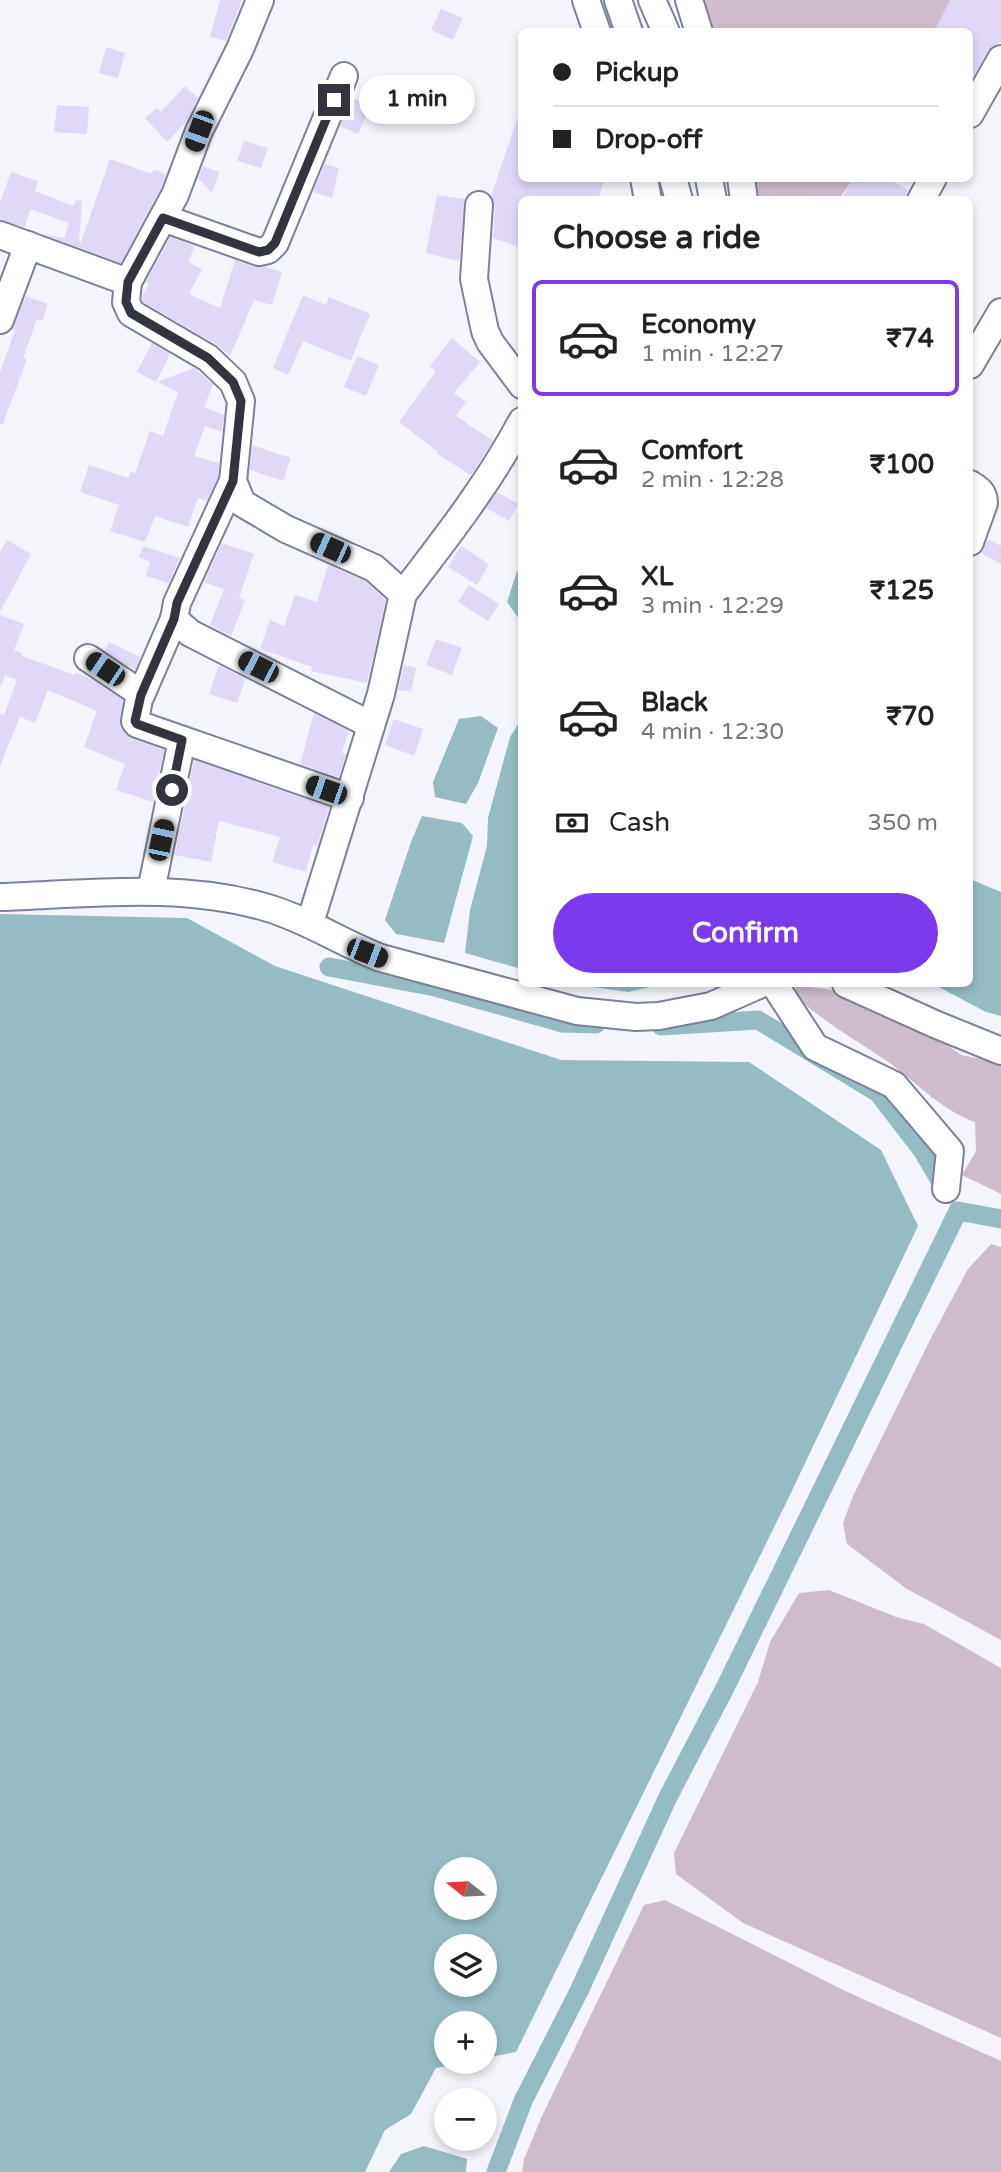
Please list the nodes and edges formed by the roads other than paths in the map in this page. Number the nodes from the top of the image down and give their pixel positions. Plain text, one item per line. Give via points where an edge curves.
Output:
1 (260, 0) edge
2 (586, 0) edge
3 (618, 0) edge
4 (652, 0) edge
5 (689, 0) edge
6 (596, 28) edge
7 (628, 28) edge
8 (664, 28) edge
9 (698, 28) edge
10 (1001, 59) edge
11 (344, 76) dead end
12 (973, 109) edge
13 (479, 205) dead end
14 (163, 218) junction
15 (0, 235) edge
16 (28, 245) junction
17 (128, 282) junction
18 (1001, 312) edge
19 (0, 320) edge
20 (973, 360) edge
21 (518, 380) edge
22 (518, 428) edge
23 (233, 481) junction
24 (973, 486) edge
25 (973, 534) edge
26 (403, 593) junction
27 (174, 619) junction
28 (88, 658) dead end
29 (141, 695) junction
30 (371, 725) junction
31 (182, 740) junction
32 (350, 798) junction
33 (151, 891) junction
34 (0, 897) edge
35 (310, 923) junction
36 (746, 987) edge
37 (776, 987) edge
38 (853, 987) edge
39 (1001, 1051) edge
40 (946, 1189) dead end

1 - 14 street
2 - 6 street
3 - 7 street
4 - 8 street
5 - 9 street
10 - 12 street
11 - 14 street via 275,243 268,250 259,252
13 - 21 street via 474,279 485,331
14 - 17 street
15 - 16 street
16 - 17 street
16 - 19 street
17 - 23 street via 126,302 131,313 208,358 233,382 241,401
18 - 20 street
22 - 26 street via 476,499
23 - 26 street via 242,503 286,529 374,568
23 - 27 street via 177,603
24 - 25 street via 985,502
26 - 30 street
27 - 29 street
27 - 30 street via 190,633
28 - 29 street
29 - 31 street via 137,724
30 - 32 street
31 - 32 street
31 - 33 street
32 - 35 street
33 - 34 street
33 - 35 street via 255,905
35 - 36 street via 381,958 577,1011 659,1016 711,1006
37 - 40 street via 815,1047 894,1085 950,1151
38 - 39 street

